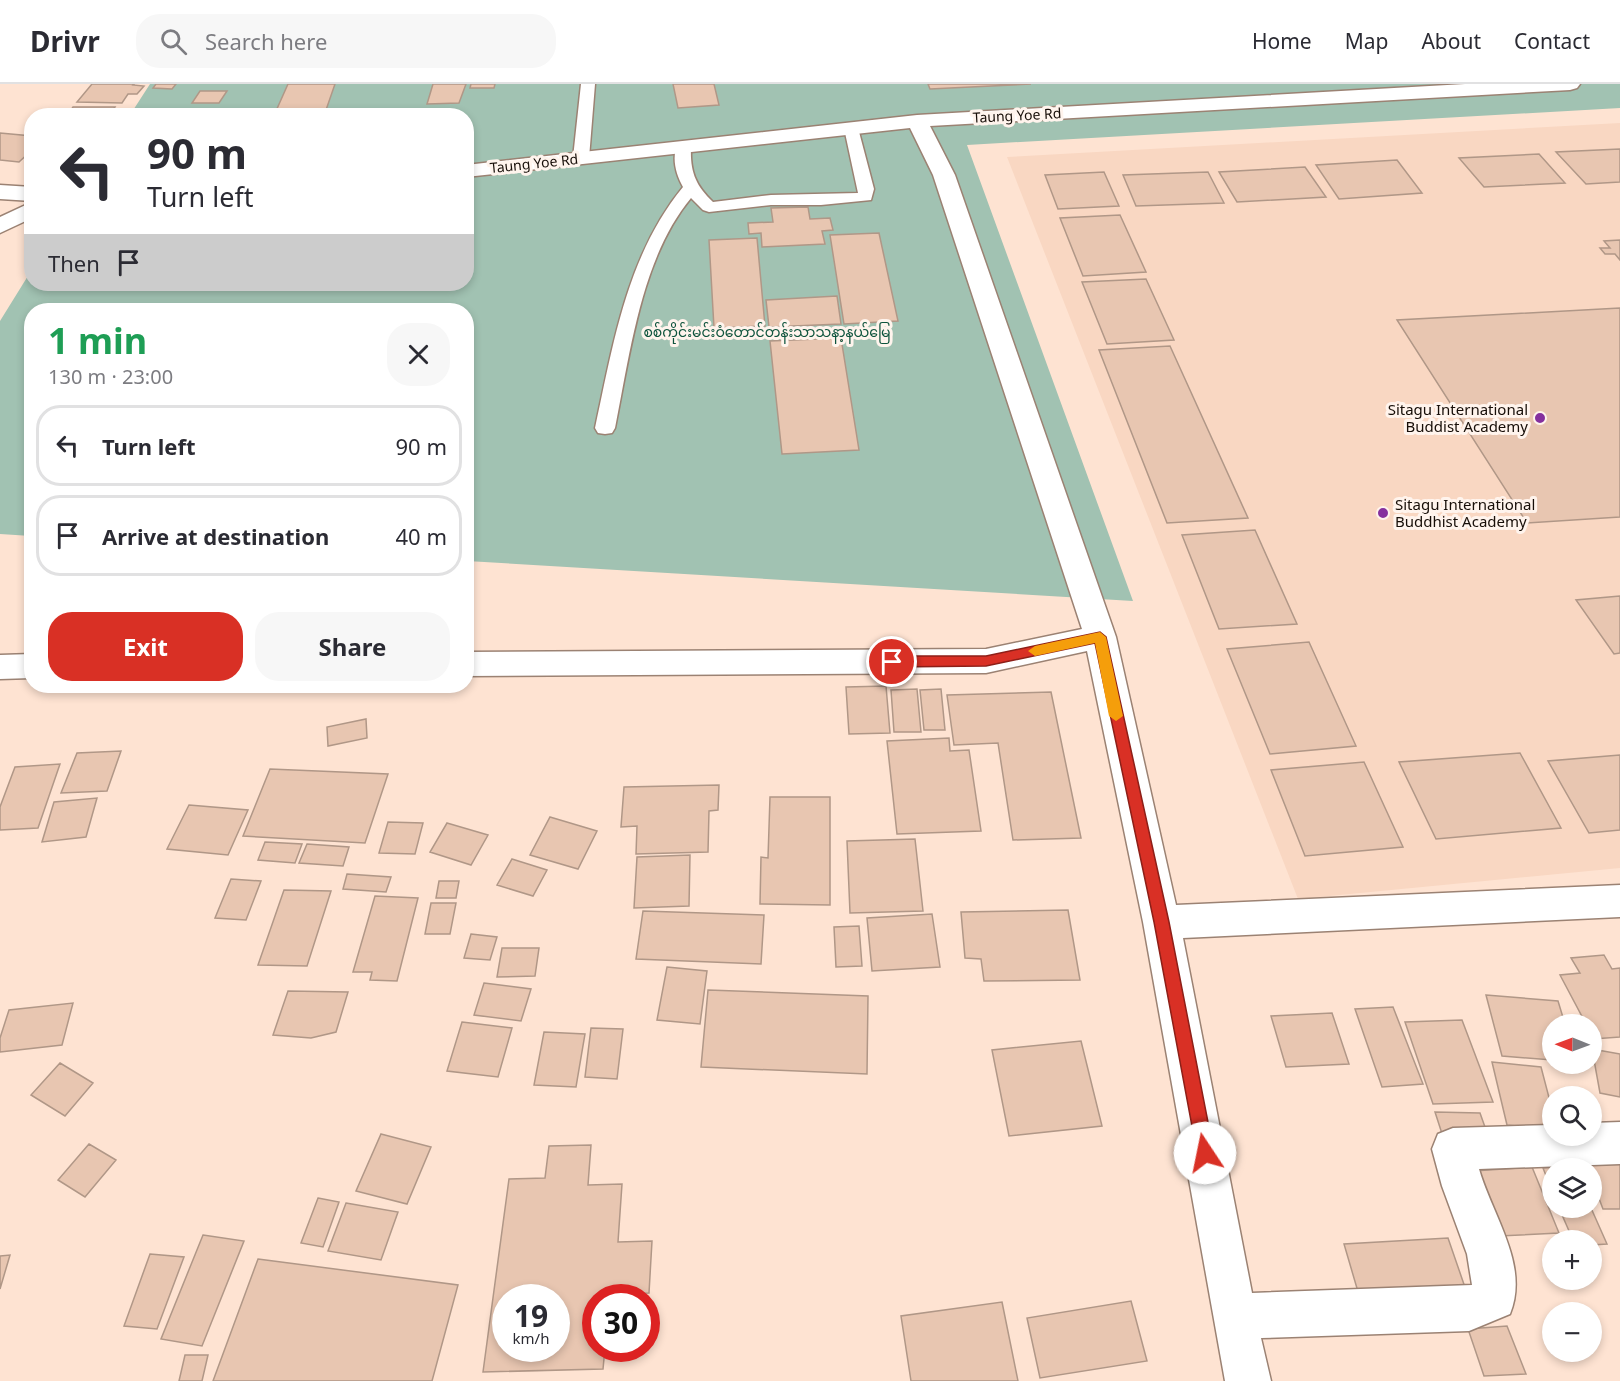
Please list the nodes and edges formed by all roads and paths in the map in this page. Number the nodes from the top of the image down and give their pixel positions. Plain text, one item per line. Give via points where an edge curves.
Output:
1 (588, 84) edge
2 (1570, 84) edge
3 (917, 121) junction
4 (851, 128) junction
5 (683, 147) junction
6 (581, 158) junction
7 (474, 170) edge
8 (690, 189) junction
9 (0, 192) edge
10 (24, 194) edge
11 (24, 213) edge
12 (0, 226) edge
13 (604, 428) dead end
14 (1100, 637) junction
15 (474, 664) edge
16 (24, 666) edge
17 (0, 667) edge
18 (1620, 901) edge
19 (1161, 922) junction
20 (1620, 1143) edge
21 (1234, 1316) junction
22 (1248, 1381) edge

1 - 6 lane
2 - 3 street, Taung Yoe Rd
3 - 4 street, Taung Yoe Rd
3 - 14 street via 944,175
4 - 5 street, Taung Yoe Rd
4 - 8 lane via 865,197 771,200 709,207
5 - 6 street, Taung Yoe Rd
5 - 8 lane via 682,168
6 - 7 street, Taung Yoe Rd
8 - 13 lane via 668,216 648,259 626,329
9 - 10 street
11 - 12 street
14 - 15 street via 986,661
14 - 19 street
16 - 17 street
18 - 19 street
19 - 21 street
20 - 21 street via 1453,1149 1496,1278 1494,1298 1469,1309
21 - 22 street

